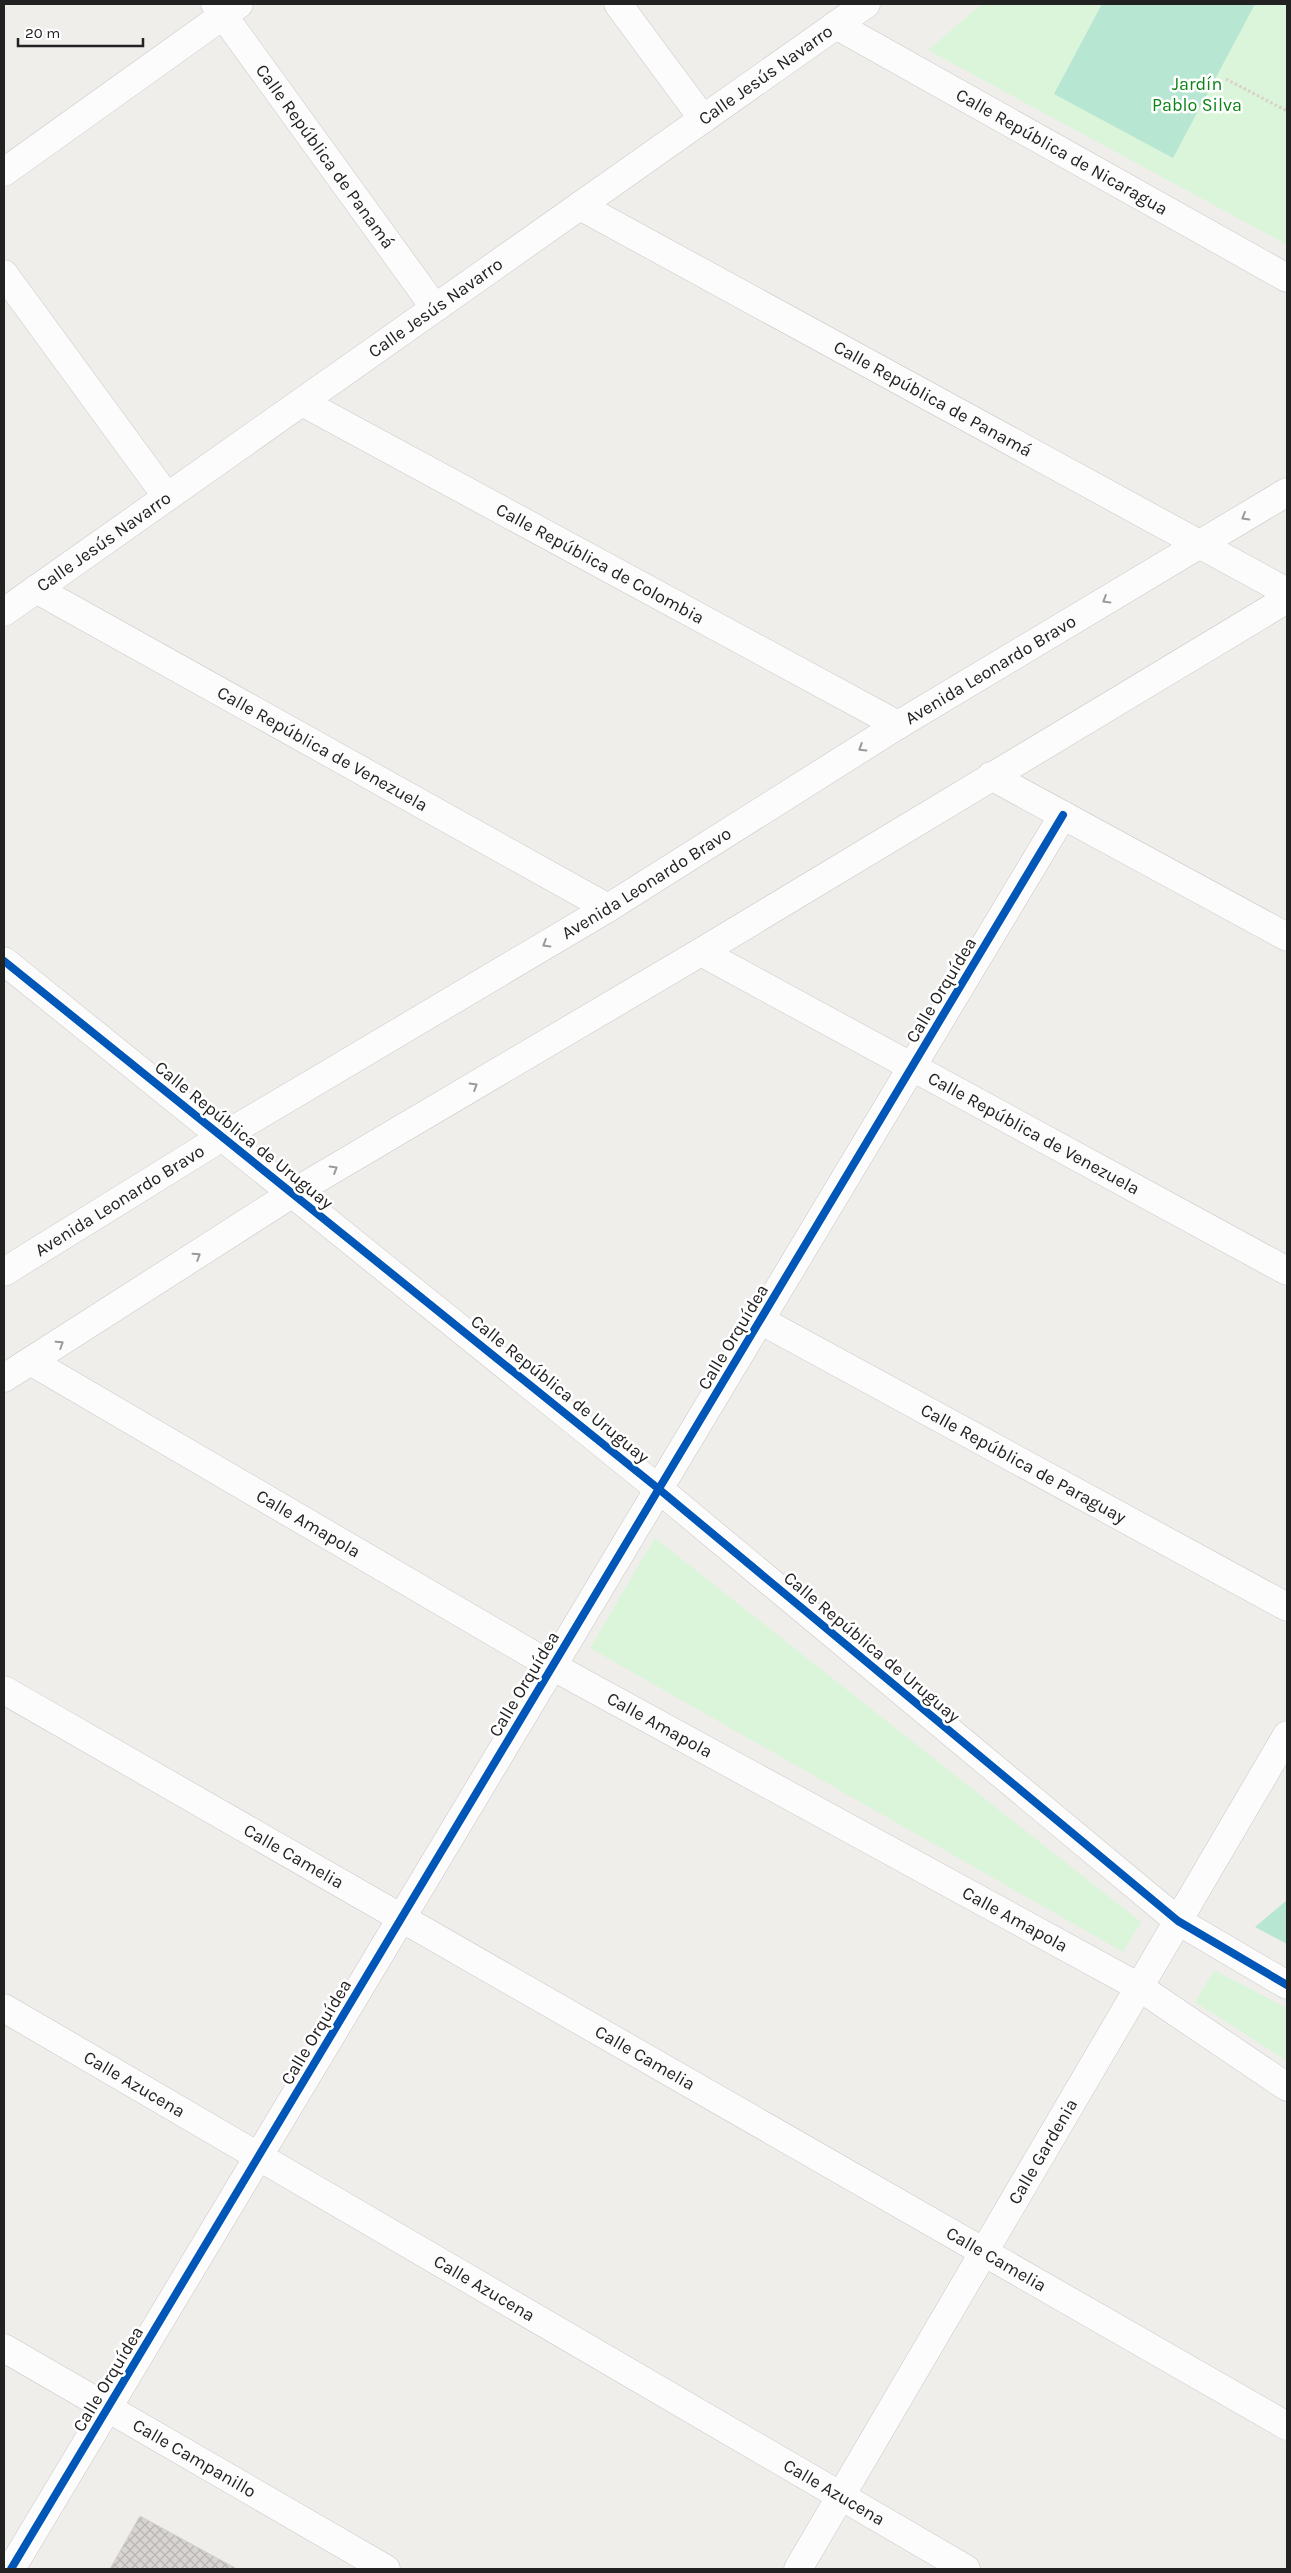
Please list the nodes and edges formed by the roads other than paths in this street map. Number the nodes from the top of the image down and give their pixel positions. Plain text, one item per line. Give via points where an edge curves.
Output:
1 (618, 4) edge
2 (866, 4) edge
3 (226, 8) edge
4 (836, 25) junction
5 (703, 119) junction
6 (4, 172) edge
7 (580, 206) junction
8 (4, 274) edge
9 (1287, 278) edge
10 (435, 308) junction
11 (302, 402) junction
12 (1287, 492) edge
13 (167, 497) junction
14 (1199, 543) junction
15 (36, 589) junction
16 (1287, 592) edge
17 (1287, 599) edge
18 (4, 612) edge
19 (898, 725) junction
20 (992, 776) junction
21 (1063, 815) junction
22 (608, 908) junction
23 (1287, 936) edge
24 (701, 952) junction
25 (4, 961) edge
26 (912, 1066) junction
27 (222, 1137) junction
28 (293, 1194) junction
29 (1287, 1271) edge
30 (4, 1272) edge
31 (760, 1320) junction
32 (32, 1362) junction
33 (4, 1378) edge
34 (660, 1490) junction
35 (1287, 1607) edge
36 (552, 1666) junction
37 (4, 1690) edge
38 (1287, 1735) edge
39 (402, 1917) junction
40 (1178, 1921) junction
41 (1287, 1985) edge
42 (1139, 1987) junction
43 (4, 2008) edge
44 (1287, 2087) edge
45 (259, 2156) junction
46 (984, 2251) junction
47 (4, 2348) edge
48 (108, 2408) junction
49 (1287, 2426) edge
50 (841, 2496) junction
51 (11, 2569) edge
52 (386, 2569) edge
53 (798, 2569) edge
54 (966, 2569) edge

1 - 5 street
2 - 4 street, Calle Jesús Navarro
3 - 6 street
3 - 10 street, Calle República de Panamá
4 - 5 street, Calle Jesús Navarro
4 - 9 street, Calle República de Nicaragua
5 - 7 street, Calle Jesús Navarro
7 - 10 street, Calle Jesús Navarro
7 - 14 street, Calle República de Panamá
8 - 13 street
10 - 11 street, Calle Jesús Navarro
11 - 13 street, Calle Jesús Navarro
11 - 19 street, Calle República de Colombia
12 -> 14 street, Avenida Leonardo Bravo
13 - 15 street, Calle Jesús Navarro
14 - 16 street, Calle República de Panamá
14 -> 19 street, Avenida Leonardo Bravo
15 - 18 street, Calle Jesús Navarro
15 - 22 street, Calle República de Venezuela
17 - 20 street
19 -> 22 street, Avenida Leonardo Bravo
20 - 21 street
20 - 24 street
21 - 23 street
21 - 26 street, Calle Orquídea
22 -> 27 street, Avenida Leonardo Bravo
24 - 26 street, Calle República de Venezuela
28 -> 24 street
25 - 27 street, Calle República de Uruguay
26 - 29 street, Calle República de Venezuela
26 - 31 street, Calle Orquídea
27 - 28 street, Calle República de Uruguay
27 - 30 street, Avenida Leonardo Bravo
32 -> 28 street
28 - 34 street, Calle República de Uruguay
31 - 34 street, Calle Orquídea
31 - 35 street, Calle República de Paraguay
32 - 33 street
32 - 36 street, Calle Amapola
34 - 36 street, Calle Orquídea
34 - 40 street, Calle República de Uruguay
36 - 39 street, Calle Orquídea
36 - 42 street, Calle Amapola
37 - 39 street, Calle Camelia
38 - 40 street, Calle Gardenia
39 - 45 street, Calle Orquídea
39 - 46 street, Calle Camelia
40 - 41 street, Calle República de Uruguay
40 - 42 street, Calle Gardenia
42 - 44 street, Calle Amapola
42 - 46 street, Calle Gardenia
43 - 45 street, Calle Azucena
45 - 48 street, Calle Orquídea
45 - 50 street, Calle Azucena
46 - 49 street, Calle Camelia
46 - 50 street, Calle Gardenia
47 - 48 street, Calle Campanillo
48 - 51 street, Calle Orquídea
48 - 52 street, Calle Campanillo
50 - 53 street, Calle Gardenia
50 - 54 street, Calle Azucena

